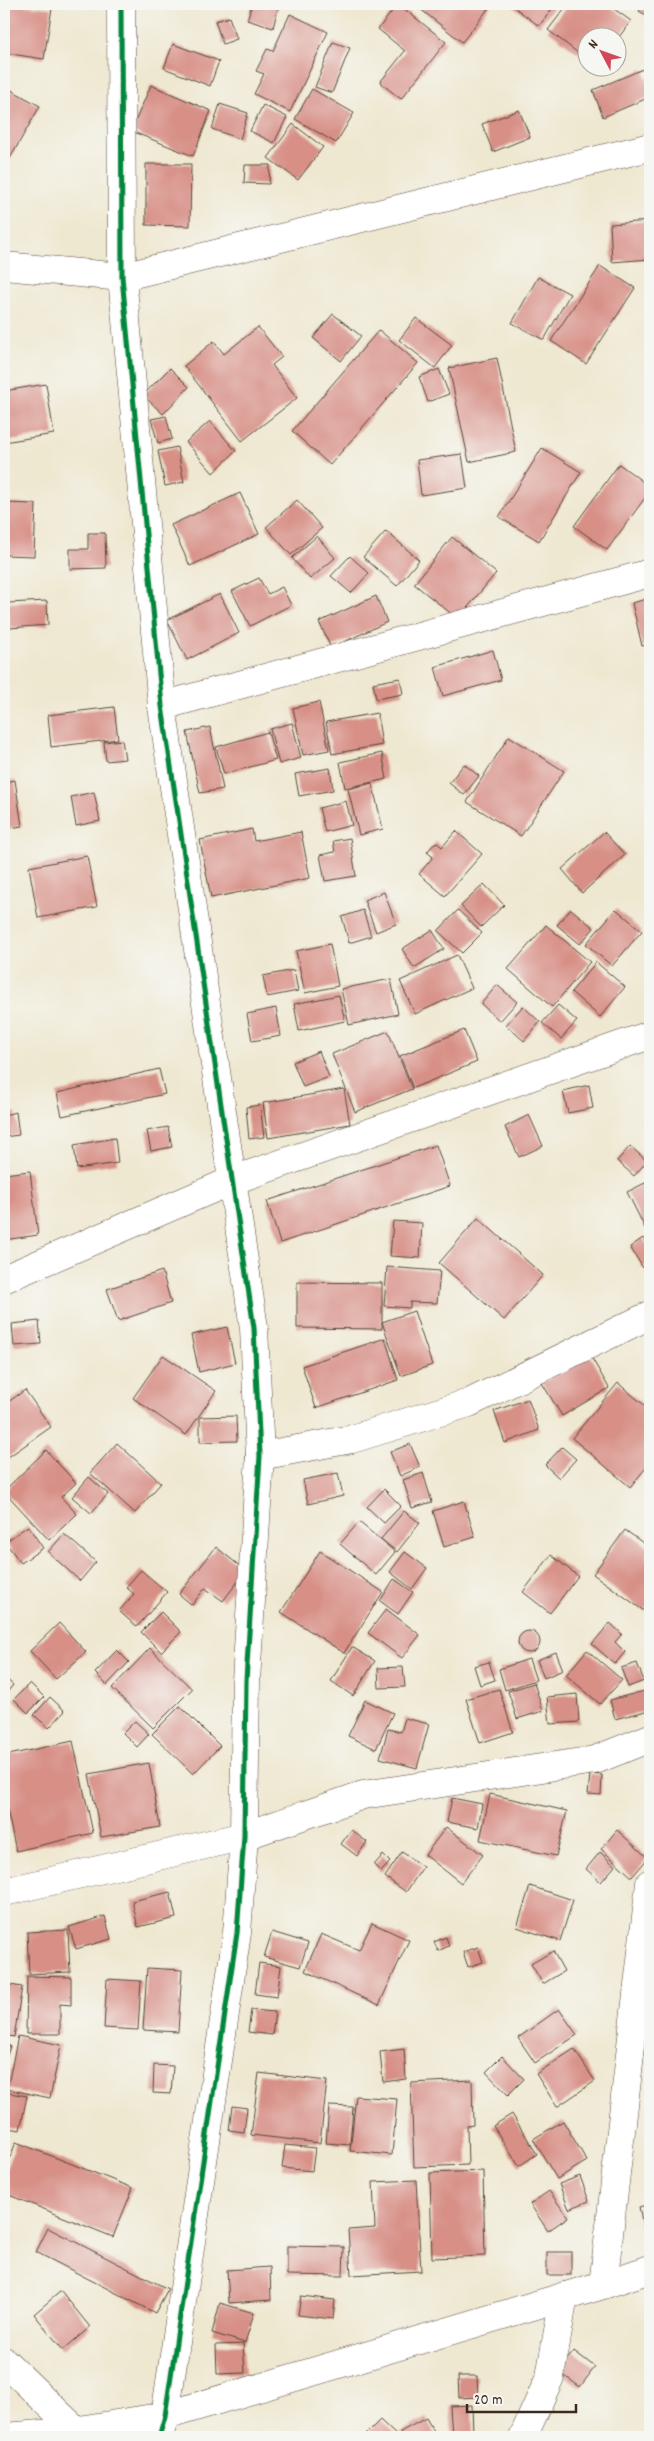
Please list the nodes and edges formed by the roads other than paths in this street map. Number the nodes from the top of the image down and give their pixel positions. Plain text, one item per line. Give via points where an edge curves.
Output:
1 (121, 4) edge
2 (650, 147) edge
3 (4, 266) edge
4 (122, 277) junction
5 (650, 573) edge
6 (162, 706) junction
7 (650, 1035) edge
8 (231, 1180) junction
9 (4, 1279) edge
10 (650, 1315) edge
11 (260, 1456) junction
12 (650, 1738) edge
13 (244, 1836) junction
14 (650, 1883) edge
15 (4, 1892) edge
16 (650, 2269) edge
17 (603, 2285) junction
18 (564, 2296) junction
19 (4, 2361) edge
20 (162, 2426) edge
21 (78, 2433) edge
22 (4, 2437) edge
23 (523, 2437) edge

1 - 4 street
2 - 4 street
3 - 4 street
4 - 6 street
5 - 6 street
6 - 8 street
7 - 8 street
8 - 9 street
8 - 11 street via 254,1328
10 - 11 street via 469,1403 352,1439
11 - 13 street via 246,1681
12 - 13 street via 595,1760 363,1795
13 - 15 street
13 - 20 street via 237,1933
14 - 17 street
16 - 17 street
17 - 18 street
18 - 20 street
18 - 23 street via 550,2377
19 - 21 street
20 - 21 street
21 - 22 street

